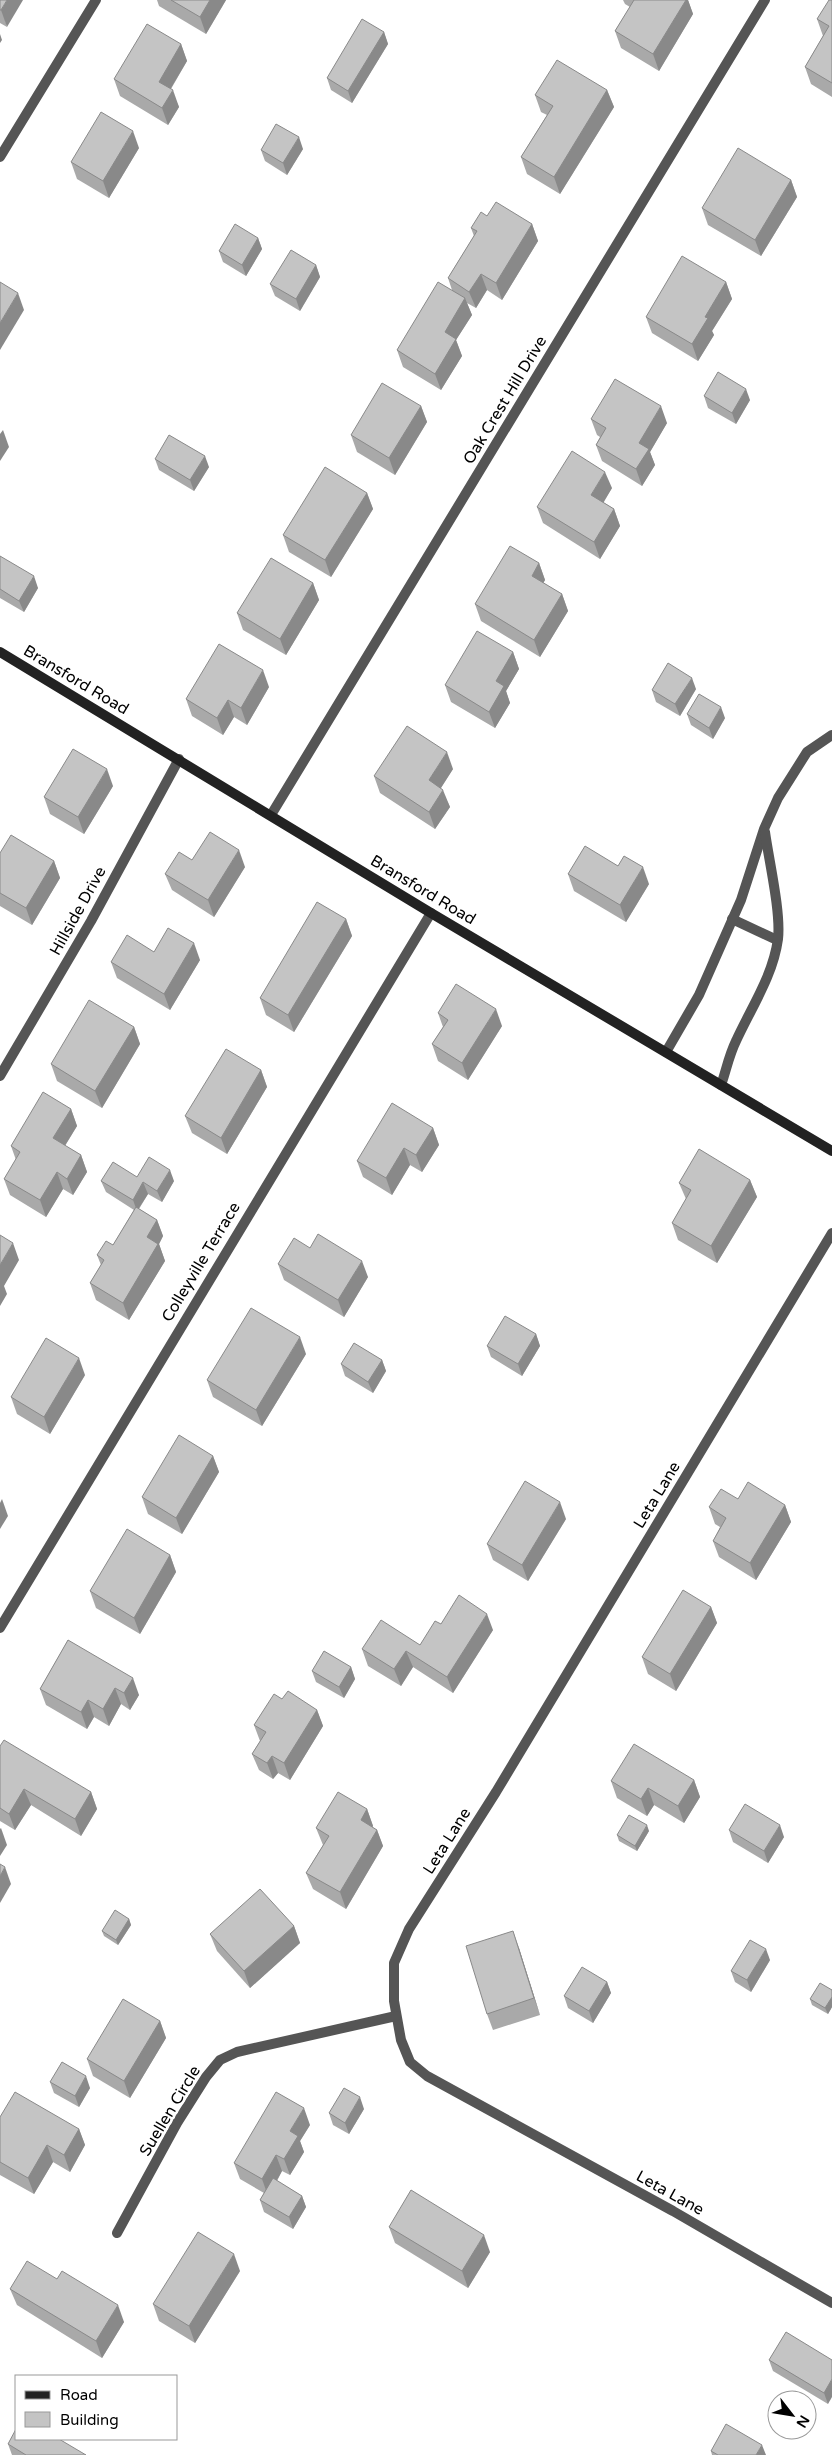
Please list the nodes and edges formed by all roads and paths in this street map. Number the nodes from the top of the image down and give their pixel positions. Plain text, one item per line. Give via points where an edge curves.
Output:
1 (96, 0) edge
2 (765, 0) edge
3 (0, 157) edge
4 (0, 652) edge
5 (832, 735) edge
6 (179, 759) junction
7 (271, 816) junction
8 (764, 829) junction
9 (430, 913) junction
10 (732, 919) junction
11 (778, 940) junction
12 (666, 1052) junction
13 (0, 1076) edge
14 (721, 1085) junction
15 (832, 1151) edge
16 (832, 1233) edge
17 (0, 1628) edge
18 (396, 2016) junction
19 (116, 2232) dead end
20 (832, 2304) edge

1 - 3 street
2 - 7 street, Oak Crest Hill Drive
4 - 6 street, Bransford Road
5 - 8 street via 807,752 778,798
6 - 7 street, Bransford Road
6 - 13 street, Hillside Drive
7 - 9 street, Bransford Road
8 - 10 street
8 - 11 street
9 - 12 street, Bransford Road
9 - 17 street, Colleyville Terrace
10 - 11 street
10 - 12 street via 699,995
11 - 14 street via 770,968 735,1043
12 - 14 street, Bransford Road
14 - 15 street, Bransford Road
16 - 18 street, Leta Lane via 496,1792 409,1929 394,1963
18 - 19 street, Suellen Circle via 238,2052 220,2060 178,2123
18 - 20 street, Leta Lane via 410,2062 427,2076 673,2211

